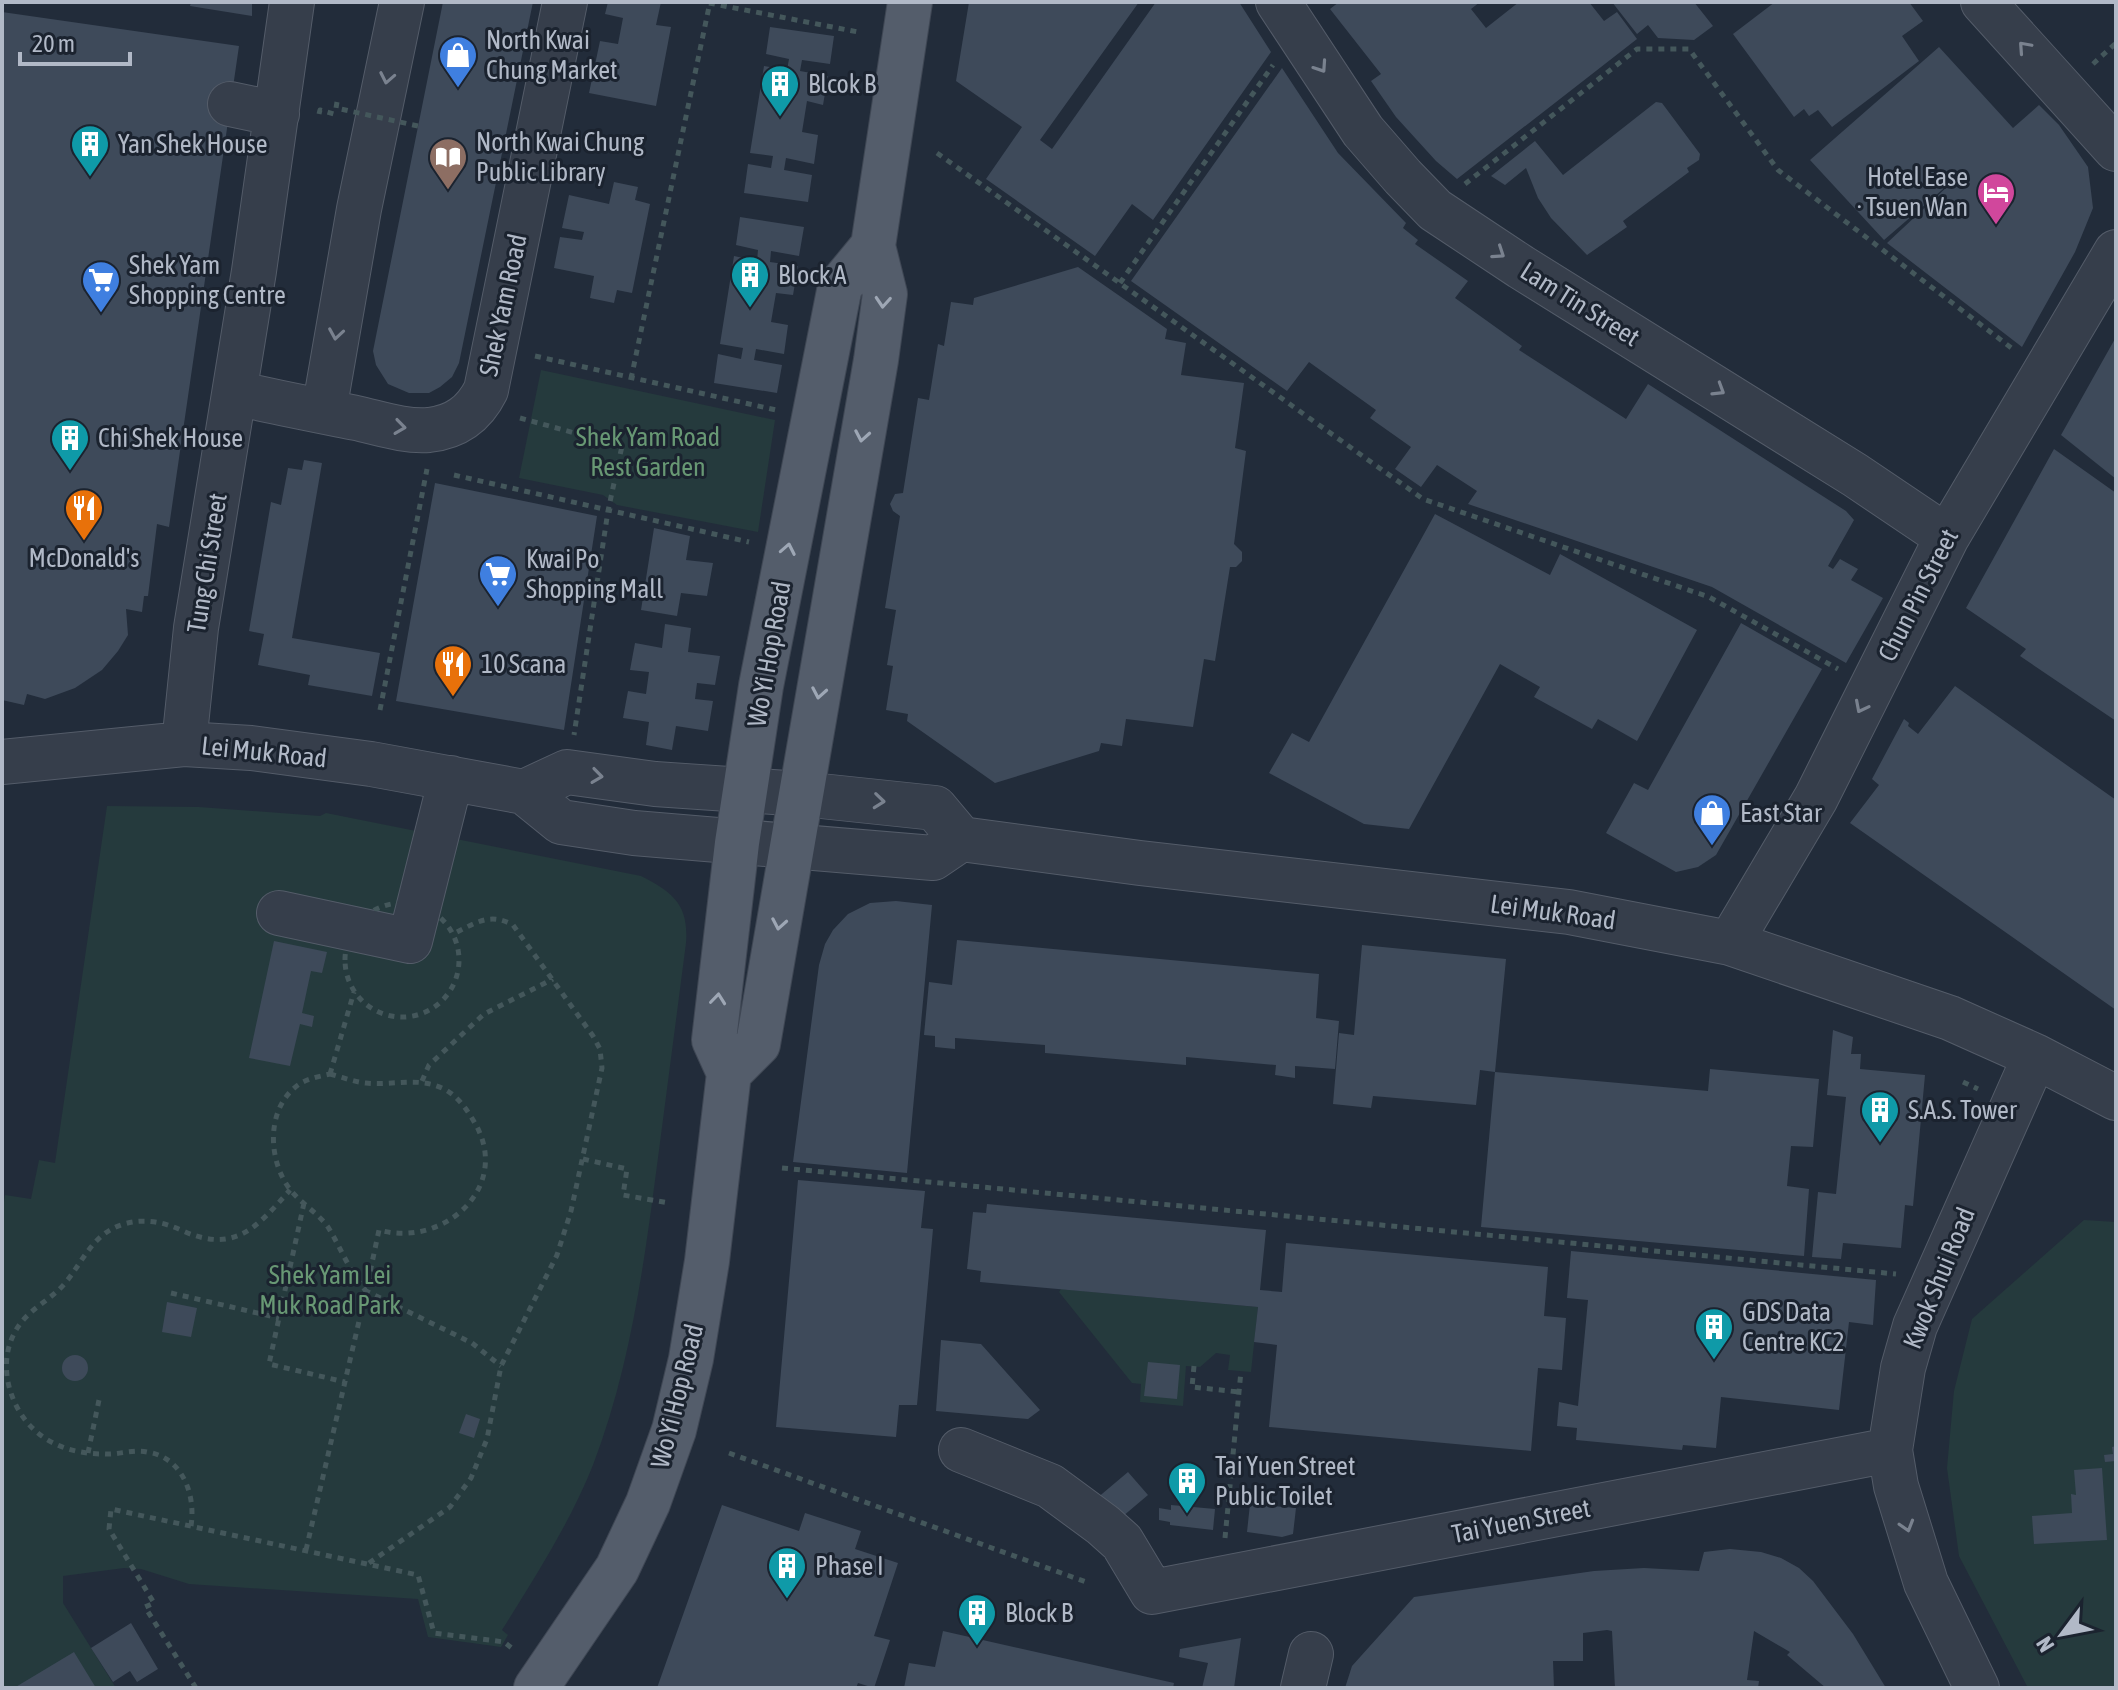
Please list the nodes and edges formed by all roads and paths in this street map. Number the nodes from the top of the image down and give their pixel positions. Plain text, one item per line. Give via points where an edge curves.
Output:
1 (292, 2) edge
2 (402, 2) edge
3 (565, 2) edge
4 (709, 2) edge
5 (910, 2) edge
6 (1278, 2) edge
7 (1983, 2) edge
8 (858, 32) dead end
9 (2116, 43) edge
10 (1280, 54) dead end
11 (2084, 73) dead end
12 (337, 102) dead end
13 (230, 104) dead end
14 (299, 112) junction
15 (334, 114) dead end
16 (418, 126) dead end
17 (2116, 149) edge
18 (937, 153) dead end
19 (1461, 188) dead end
20 (873, 246) junction
21 (2116, 252) edge
22 (1120, 283) junction
23 (2020, 354) dead end
24 (535, 356) dead end
25 (631, 379) junction
26 (235, 393) junction
27 (324, 411) junction
28 (790, 413) dead end
29 (520, 418) dead end
30 (427, 469) dead end
31 (454, 475) dead end
32 (608, 511) junction
33 (1947, 537) junction
34 (733, 538) dead end
35 (1849, 675) dead end
36 (380, 710) dead end
37 (184, 744) junction
38 (573, 744) dead end
39 (2, 762) edge
40 (451, 778) junction
41 (745, 791) junction
42 (524, 792) junction
43 (802, 794) junction
44 (961, 839) junction
45 (737, 843) junction
46 (792, 848) junction
47 (279, 913) dead end
48 (453, 935) dead end
49 (1730, 943) junction
50 (553, 979) junction
51 (354, 991) dead end
52 (2035, 1056) junction
53 (729, 1073) junction
54 (330, 1074) junction
55 (422, 1081) junction
56 (2116, 1098) edge
57 (583, 1159) junction
58 (782, 1168) dead end
59 (290, 1190) junction
60 (304, 1203) junction
61 (669, 1203) dead end
62 (1897, 1274) dead end
63 (366, 1291) junction
64 (171, 1293) dead end
65 (279, 1318) junction
66 (501, 1366) junction
67 (1194, 1366) dead end
68 (1241, 1371) dead end
69 (345, 1382) junction
70 (1239, 1392) junction
71 (99, 1400) dead end
72 (961, 1450) dead end
73 (1890, 1450) junction
74 (88, 1453) junction
75 (729, 1453) dead end
76 (191, 1526) junction
77 (1224, 1543) dead end
78 (306, 1550) junction
79 (369, 1563) junction
80 (1089, 1583) dead end
81 (515, 1651) dead end
82 (196, 1688) edge
83 (536, 1688) edge
84 (1977, 1688) edge

1 - 14 street, Tung Chi Street
2 -> 27 street
27 -> 3 street, Shek Yam Road via 428,430 469,416 479,403 486,390
4 - 8 path
4 - 25 path
5 - 20 main road
6 -> 33 street, Lam Tin Street via 1363,131 1435,210
17 -> 7 street
9 - 11 path
10 - 22 path
12 - 16 path, bridge via 336,108
13 - 14 street
14 - 15 path
14 - 26 street, Tung Chi Street
18 - 22 path
19 - 23 path via 1637,49 1689,49 1778,170
41 -> 20 main road, Wo Yi Hop Road via 840,286
20 -> 43 main road via 885,294
21 - 33 street, Chun Pin Street
22 - 35 path via 1423,499 1709,597
24 - 25 path
25 - 28 path
26 - 27 street, Shek Yam Road
26 - 37 street, Tung Chi Street via 196,628
29 - 32 path via 622,446
30 - 36 path
31 - 32 path
32 - 34 path
32 - 38 path
33 -> 49 street, Chun Pin Street via 1816,798
37 - 39 street, Lei Muk Road
37 - 40 street, Lei Muk Road via 251,748
40 - 42 street, Lei Muk Road
40 - 47 street via 410,941
42 -> 41 street via 567,772
41 - 43 street
41 - 45 main road, Wo Yi Hop Road
42 - 45 street, Lei Muk Road via 561,822
43 -> 44 street via 935,808
43 - 46 main road
44 - 46 street, Lei Muk Road via 933,858
44 - 49 street, Lei Muk Road via 1569,912
45 - 46 street, Lei Muk Road
53 -> 45 main road, Wo Yi Hop Road via 714,1040
46 -> 53 main road via 758,1044
48 - 50 path via 500,918 513,925
49 - 52 street, Lei Muk Road via 1950,1018
50 - 55 path via 484,1014 429,1065
50 - 57 path via 600,1049 602,1068
51 - 54 path
52 - 56 street, Lei Muk Road
52 - 73 street, Kwok Shui Road via 1915,1326
53 - 83 main road, Wo Yi Hop Road via 707,1261 674,1430 617,1569
54 - 55 path via 364,1083
54 - 59 path via 299,1084 276,1117 277,1165
55 - 63 path via 446,1090 468,1110 481,1135 487,1166 480,1189 457,1215 435,1227 379,1230
57 - 61 path via 627,1169 623,1195
57 - 66 path via 557,1255
58 - 62 path
59 - 60 path
59 - 74 path via 265,1218 230,1239 213,1241 143,1220 106,1232 91,1244 57,1293 25,1318 12,1337 7,1359 11,1396 38,1434 69,1451
60 - 63 path via 328,1228
60 - 65 path
63 - 66 path via 472,1343
63 - 69 path
64 - 65 path
65 - 69 path via 269,1364
66 - 79 path via 487,1439 471,1478 450,1507
67 - 70 path via 1192,1387
68 - 70 path
69 - 78 path
70 - 77 path
71 - 74 path
72 - 73 street, Tai Yuen Street via 1050,1486 1103,1525 1122,1542 1152,1592
73 -> 84 street, Kwok Shui Road via 1906,1525 1926,1583
74 - 76 path via 162,1455 187,1483
75 - 80 path
76 - 78 path
76 - 82 path via 111,1509 109,1529 154,1603 145,1607
78 - 79 path
79 - 81 path via 418,1575 434,1633 504,1642

